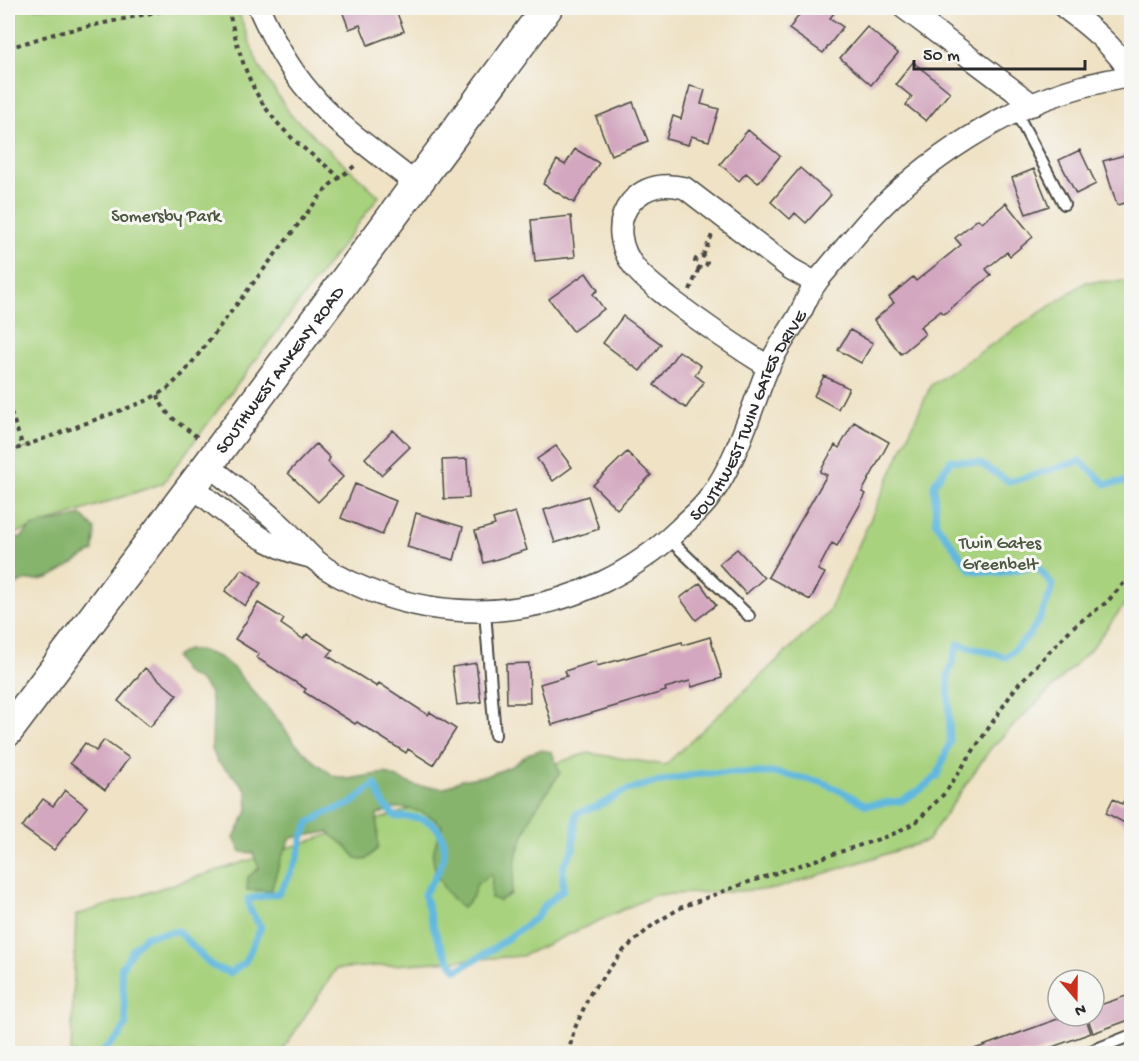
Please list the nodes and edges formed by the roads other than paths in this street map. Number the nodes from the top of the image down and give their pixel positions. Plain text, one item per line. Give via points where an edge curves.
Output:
1 (259, 8) edge
2 (547, 8) edge
3 (904, 8) edge
4 (1065, 8) edge
5 (1131, 75) edge
6 (1025, 109) junction
7 (416, 184) junction
8 (1064, 204) dead end
9 (816, 283) junction
10 (769, 367) junction
11 (200, 476) junction
12 (669, 540) junction
13 (484, 612) junction
14 (749, 616) dead end
15 (8, 731) edge
16 (495, 735) dead end
17 (1131, 1035) edge
18 (1083, 1053) edge

1 - 7 street via 274,41 312,96
2 - 7 street, SOUTHWEST ANKENY ROAD
3 - 6 street
4 - 5 street via 1116,51
5 - 6 street, SOUTHWEST TWIN GATES DRIVE via 1082,86
6 - 8 lane
6 - 9 street, SOUTHWEST TWIN GATES DRIVE via 945,153 905,185 869,220
7 - 11 street, SOUTHWEST ANKENY ROAD
9 - 10 street, SOUTHWEST TWIN GATES DRIVE
9 - 10 street via 791,269 685,188 653,186 639,193 626,209 621,240 636,270 688,312
10 - 12 street, SOUTHWEST TWIN GATES DRIVE via 728,467 710,497
11 - 13 street, SOUTHWEST TWIN GATES DRIVE via 284,528 310,557 360,587 400,602
11 - 15 street, SOUTHWEST ANKENY ROAD
12 - 13 street, SOUTHWEST TWIN GATES DRIVE via 597,585 525,608
12 - 14 lane
13 - 16 lane
17 - 18 lane

